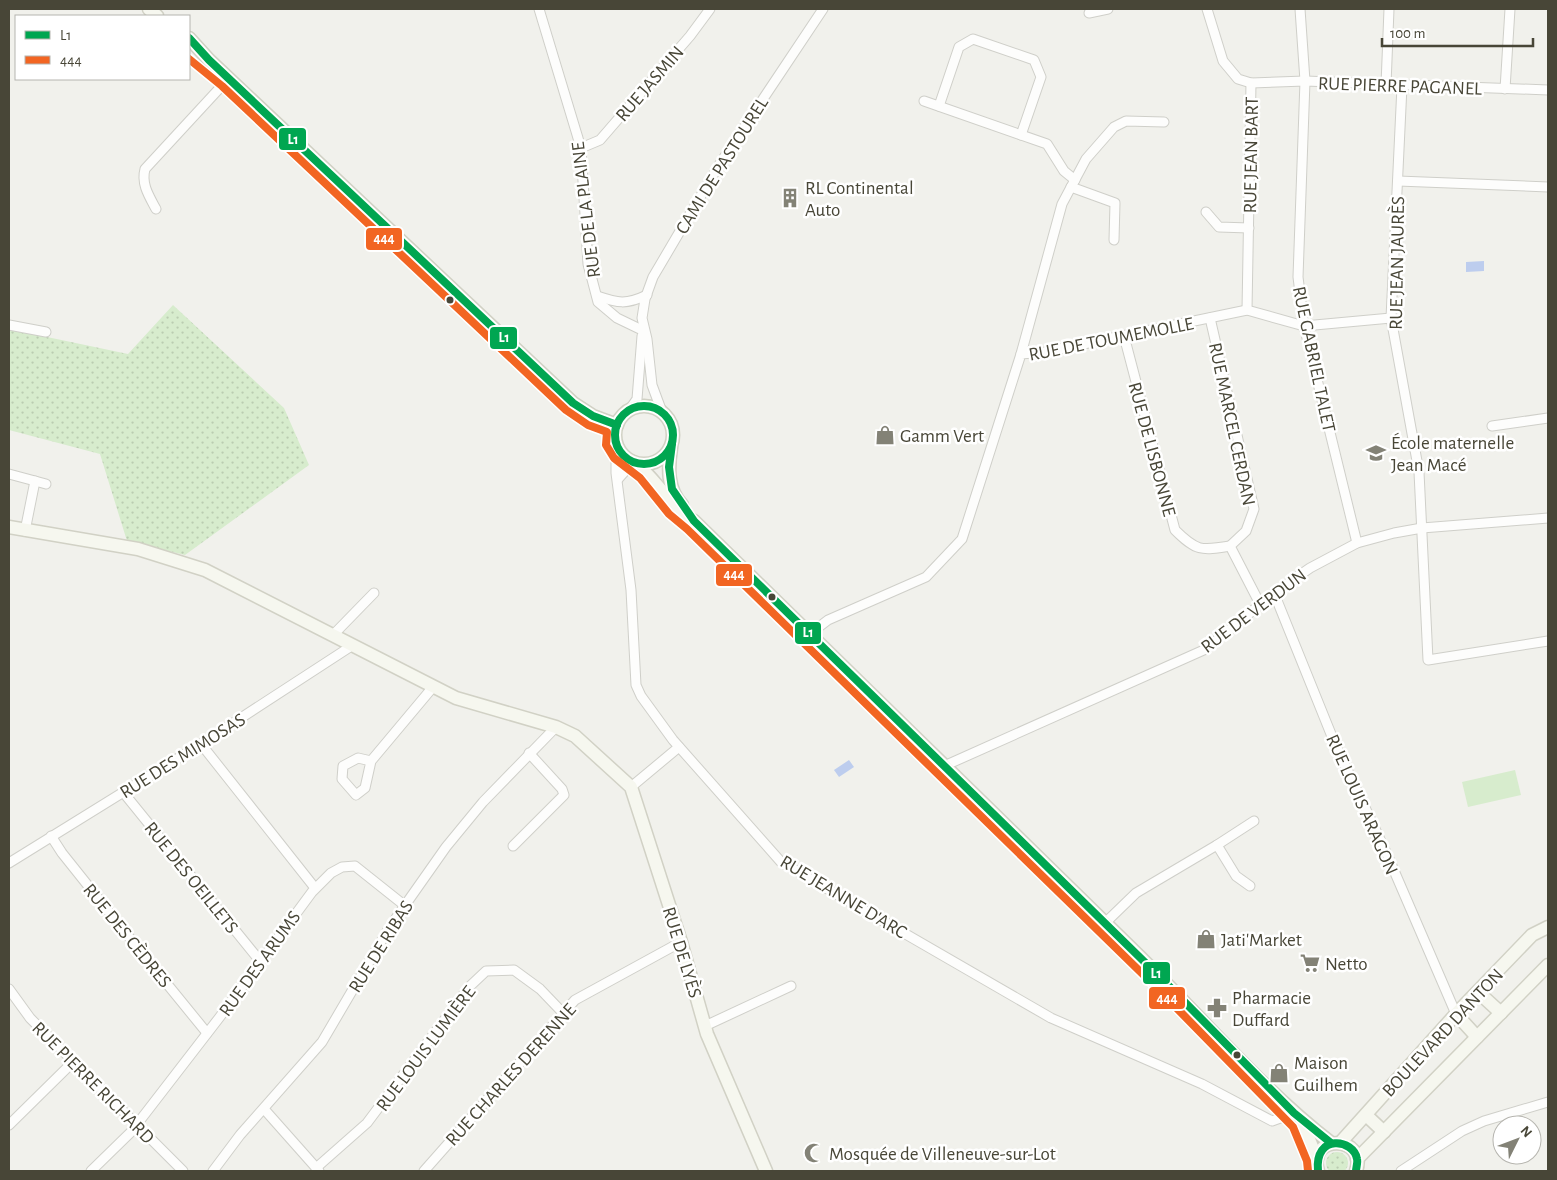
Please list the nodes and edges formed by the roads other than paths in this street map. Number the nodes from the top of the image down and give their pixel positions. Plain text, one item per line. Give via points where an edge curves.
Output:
1 (539, 9) edge
2 (710, 9) edge
3 (1108, 9) edge
4 (1208, 9) edge
5 (1300, 9) edge
6 (1389, 9) edge
7 (1510, 9) edge
8 (819, 10) edge
9 (1089, 13) dead end
10 (190, 39) edge
11 (190, 47) edge
12 (209, 60) junction
13 (229, 78) junction
14 (1305, 81) junction
15 (1251, 83) junction
16 (1386, 86) junction
17 (1402, 86) junction
18 (1505, 89) junction
19 (1548, 90) edge
20 (924, 100) dead end
21 (939, 106) junction
22 (1164, 122) dead end
23 (1021, 135) junction
24 (581, 148) junction
25 (1398, 182) junction
26 (1073, 183) junction
27 (1548, 187) edge
28 (156, 209) dead end
29 (1206, 212) dead end
30 (1249, 228) junction
31 (1114, 240) dead end
32 (646, 295) junction
33 (597, 296) junction
34 (1247, 310) junction
35 (1210, 318) junction
36 (1391, 318) junction
37 (9, 325) edge
38 (1304, 326) junction
39 (644, 331) junction
40 (46, 332) dead end
41 (1124, 336) junction
42 (1021, 354) junction
43 (630, 409) junction
44 (662, 412) junction
45 (1548, 418) edge
46 (617, 425) junction
47 (1492, 426) dead end
48 (616, 443) junction
49 (672, 444) junction
50 (634, 462) junction
51 (9, 474) edge
52 (618, 479) junction
53 (35, 481) junction
54 (46, 484) dead end
55 (1548, 518) edge
56 (694, 520) junction
57 (9, 528) edge
58 (1422, 528) junction
59 (25, 531) junction
60 (1357, 543) junction
61 (1230, 546) junction
62 (374, 593) dead end
63 (1274, 593) junction
64 (1260, 604) junction
65 (811, 634) junction
66 (333, 635) junction
67 (1548, 641) edge
68 (354, 645) junction
69 (433, 687) junction
70 (556, 727) junction
71 (201, 744) junction
72 (679, 747) junction
73 (529, 753) junction
74 (371, 761) dead end
75 (944, 766) junction
76 (631, 787) junction
77 (124, 792) junction
78 (1254, 821) dead end
79 (51, 836) junction
80 (1217, 845) junction
81 (513, 846) dead end
82 (9, 863) edge
83 (1250, 886) dead end
84 (315, 888) junction
85 (404, 905) junction
86 (1105, 923) junction
87 (1548, 927) edge
88 (681, 942) junction
89 (260, 961) junction
90 (1548, 965) edge
91 (791, 986) dead end
92 (9, 989) edge
93 (1478, 992) junction
94 (1500, 1013) junction
95 (563, 1014) junction
96 (1456, 1014) junction
97 (705, 1026) junction
98 (208, 1032) junction
99 (1477, 1037) junction
100 (74, 1061) junction
101 (1548, 1102) edge
102 (264, 1109) junction
103 (1366, 1115) junction
104 (1298, 1117) junction
105 (136, 1123) junction
106 (9, 1126) edge
107 (1384, 1132) junction
108 (1336, 1143) junction
109 (1317, 1165) edge
110 (1358, 1168) edge
111 (318, 1170) edge
112 (91, 1171) edge
113 (183, 1171) edge
114 (213, 1171) edge
115 (424, 1171) edge
116 (766, 1171) edge
117 (1401, 1171) edge

1 - 24 street, RUE DE LA PLAINE
2 - 24 street, RUE JASMIN via 600,140
3 - 9 street
4 - 15 street via 1223,61 1238,79
5 - 14 street, RUE GABRIEL TALET
6 - 16 street
7 - 18 street
8 - 32 street, CAMI DE PASTOUREL via 719,165 653,277
10 - 12 main road
11 - 12 main road
12 - 13 main road
13 - 28 street via 145,169 145,186
13 - 46 main road via 573,403 593,416
14 - 15 street, RUE PIERRE PAGANEL
14 - 16 street, RUE PIERRE PAGANEL
14 - 38 street, RUE GABRIEL TALET via 1298,277
15 - 30 street, RUE JEAN BART
16 - 17 street, RUE PIERRE PAGANEL
17 - 18 street, RUE PIERRE PAGANEL
17 - 25 street, RUE JEAN JAURÈS
18 - 19 street, RUE PIERRE PAGANEL
20 - 21 street
21 - 23 street
21 - 23 street via 959,47 972,39 1034,60 1041,77
22 - 26 street via 1126,120 1114,127 1086,159
23 - 26 street via 1047,144
24 - 33 street, RUE DE LA PLAINE via 588,264
25 - 27 street
25 - 36 street, RUE JEAN JAURÈS
26 - 31 street via 1115,203
26 - 42 street via 1062,204
29 - 30 street, RUE JEAN BART via 1219,226
30 - 34 street, RUE JEAN BART
32 - 33 street, RUE DE LA PLAINE via 622,303
32 - 39 street, CAMI DE PASTOUREL via 642,318
33 - 39 street, RUE DE LA PLAINE via 604,308
34 - 35 street, RUE DE TOUMEMOLLE
34 - 38 street, RUE DE TOUMEMOLLE
35 - 41 street, RUE DE TOUMEMOLLE
35 - 61 street, RUE MARCEL CERDAN via 1254,509 1246,531
36 - 38 street, RUE DE TOUMEMOLLE
36 - 58 street, RUE JEAN JAURÈS via 1419,472
37 - 40 street
38 - 60 street, RUE GABRIEL TALET
39 - 43 street, CAMI DE PASTOUREL via 637,399
39 - 44 street, CAMI DE PASTOUREL via 652,385
41 - 42 street, RUE DE TOUMEMOLLE
41 - 61 street, RUE DE LISBONNE via 1175,530 1191,546 1210,549
42 - 65 street, RUE DE TOUMEMOLLE via 962,540 926,577 828,620
43 - 44 main road via 644,406
43 - 46 main road
44 - 49 main road via 673,428
45 - 47 street
46 - 48 main road
48 - 50 main road via 620,451
48 - 52 street, RUE JEANNE D'ARC
49 - 50 main road via 655,462
49 - 56 main road via 670,482
50 - 52 street
50 - 56 main road via 647,472 684,516
51 - 53 street
52 - 72 street, RUE JEANNE D'ARC via 632,590 636,685
53 - 54 street
53 - 59 street
55 - 58 street, RUE DE VERDUN
56 - 65 main road
57 - 59 main road
58 - 60 street, RUE DE VERDUN
58 - 67 street, RUE JEAN JAURÈS via 1428,660
59 - 66 main road via 138,549 205,570
60 - 63 street, RUE DE VERDUN via 1310,568
61 - 64 street
62 - 66 street
63 - 64 street, RUE DE VERDUN
63 - 96 street, RUE LOUIS ARAGON via 1335,744
64 - 75 street, RUE DE VERDUN via 1206,649
65 - 75 main road
66 - 68 main road
68 - 69 main road
68 - 71 street, RUE DES MIMOSAS
69 - 70 main road via 456,698
69 - 74 street
70 - 73 street, RUE DE RIBAS
70 - 76 main road via 575,736
71 - 77 street, RUE DES MIMOSAS
71 - 84 street
72 - 76 street
72 - 104 street, RUE JEANNE D'ARC via 781,862 1050,1018 1202,1084 1272,1120
73 - 81 street via 564,795
73 - 85 street, RUE DE RIBAS via 483,802
75 - 86 main road
76 - 88 main road, RUE DE LYÈS
77 - 79 street, RUE DES MIMOSAS
77 - 89 street, RUE DES OEILLETS
78 - 80 street
79 - 82 street, RUE DES MIMOSAS
79 - 98 street, RUE DES CÈDRES via 136,947
80 - 83 street via 1236,876
80 - 86 street via 1136,893
84 - 85 street, RUE DES ARUMS via 331,873 342,867 355,866
84 - 89 street, RUE DES ARUMS
85 - 102 street, RUE DE RIBAS via 322,1042
86 - 104 main road
87 - 93 main road, BOULEVARD DANTON via 1532,935
88 - 95 street, RUE CHARLES DERENNE via 574,1000
88 - 97 main road, RUE DE LYÈS
89 - 98 street, RUE DES ARUMS
90 - 94 main road, BOULEVARD DANTON
91 - 97 street
92 - 100 street, RUE PIERRE RICHARD via 30,1018
93 - 94 main road
93 - 96 main road, BOULEVARD DANTON
94 - 99 main road, BOULEVARD DANTON
95 - 111 street, RUE LOUIS LUMIÈRE via 540,989 514,970 486,972 469,987 367,1123
95 - 115 street, RUE CHARLES DERENNE
96 - 99 main road
96 - 103 main road, BOULEVARD DANTON
97 - 116 main road, RUE DE LYÈS
98 - 105 street, RUE DES ARUMS
99 - 107 main road, BOULEVARD DANTON
100 - 105 street, RUE PIERRE RICHARD
100 - 106 street
101 - 117 street via 1462,1131
102 - 111 street
102 - 114 street, RUE DE RIBAS
103 - 107 main road
103 - 108 main road, BOULEVARD DANTON
104 - 108 main road
104 - 109 main road
105 - 112 street, RUE DES ARUMS via 131,1132
105 - 113 street, RUE PIERRE RICHARD
107 - 110 main road, BOULEVARD DANTON
108 - 109 main road, BOULEVARD DANTON via 1322,1149
108 - 110 main road via 1350,1148

